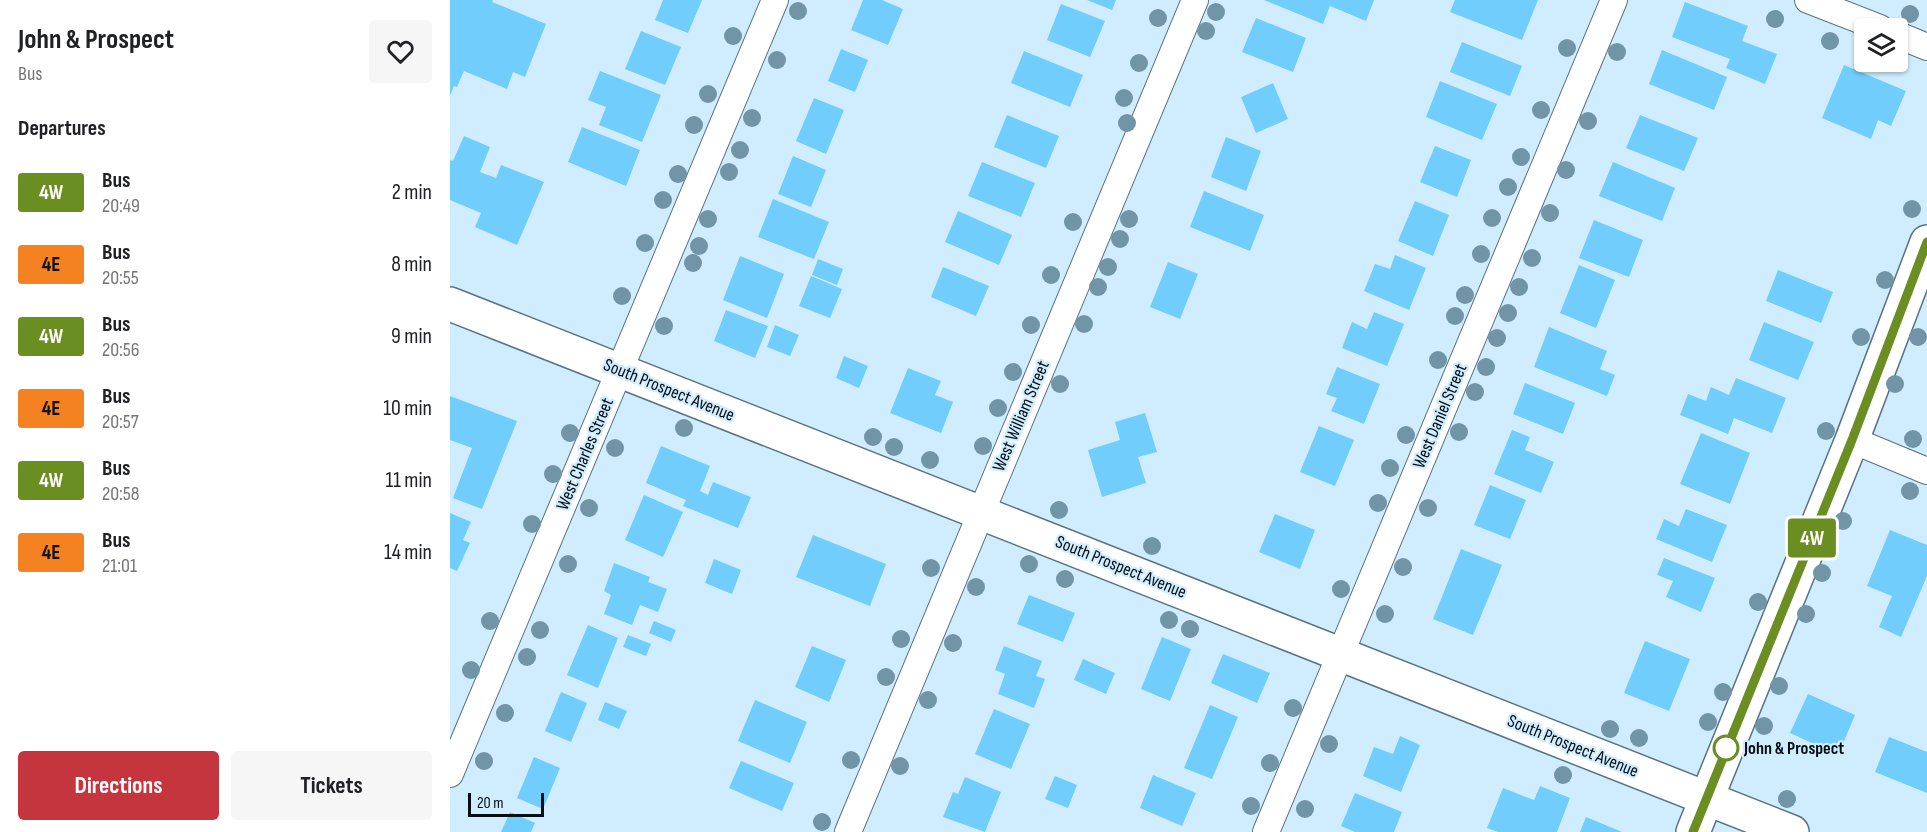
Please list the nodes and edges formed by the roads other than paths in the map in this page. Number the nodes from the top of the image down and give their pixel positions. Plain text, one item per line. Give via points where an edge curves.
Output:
1 (776, 0) edge
2 (1195, 0) edge
3 (1614, 0) edge
4 (1808, 0) edge
5 (1854, 18) edge
6 (1908, 39) edge
7 (1927, 47) edge
8 (1927, 242) edge
9 (450, 304) edge
10 (620, 370) junction
11 (1852, 440) junction
12 (1927, 471) edge
13 (981, 512) junction
14 (1340, 654) junction
15 (450, 774) edge
16 (1707, 799) junction
17 (848, 832) edge
18 (1266, 832) edge
19 (1693, 832) edge
20 (1792, 832) edge

1 - 10 street, West Charles Street
2 - 13 street, West William Street
3 - 14 street, West Daniel Street
4 - 5 street
6 - 7 street
8 - 11 main road
9 - 10 main road, South Prospect Avenue
10 - 13 main road, South Prospect Avenue
10 - 15 street, West Charles Street
11 - 12 street
11 - 16 main road
13 - 14 main road, South Prospect Avenue
13 - 17 street, West William Street
14 - 16 main road, South Prospect Avenue
14 - 18 street, West Daniel Street
16 - 19 main road
16 - 20 main road, South Prospect Avenue

